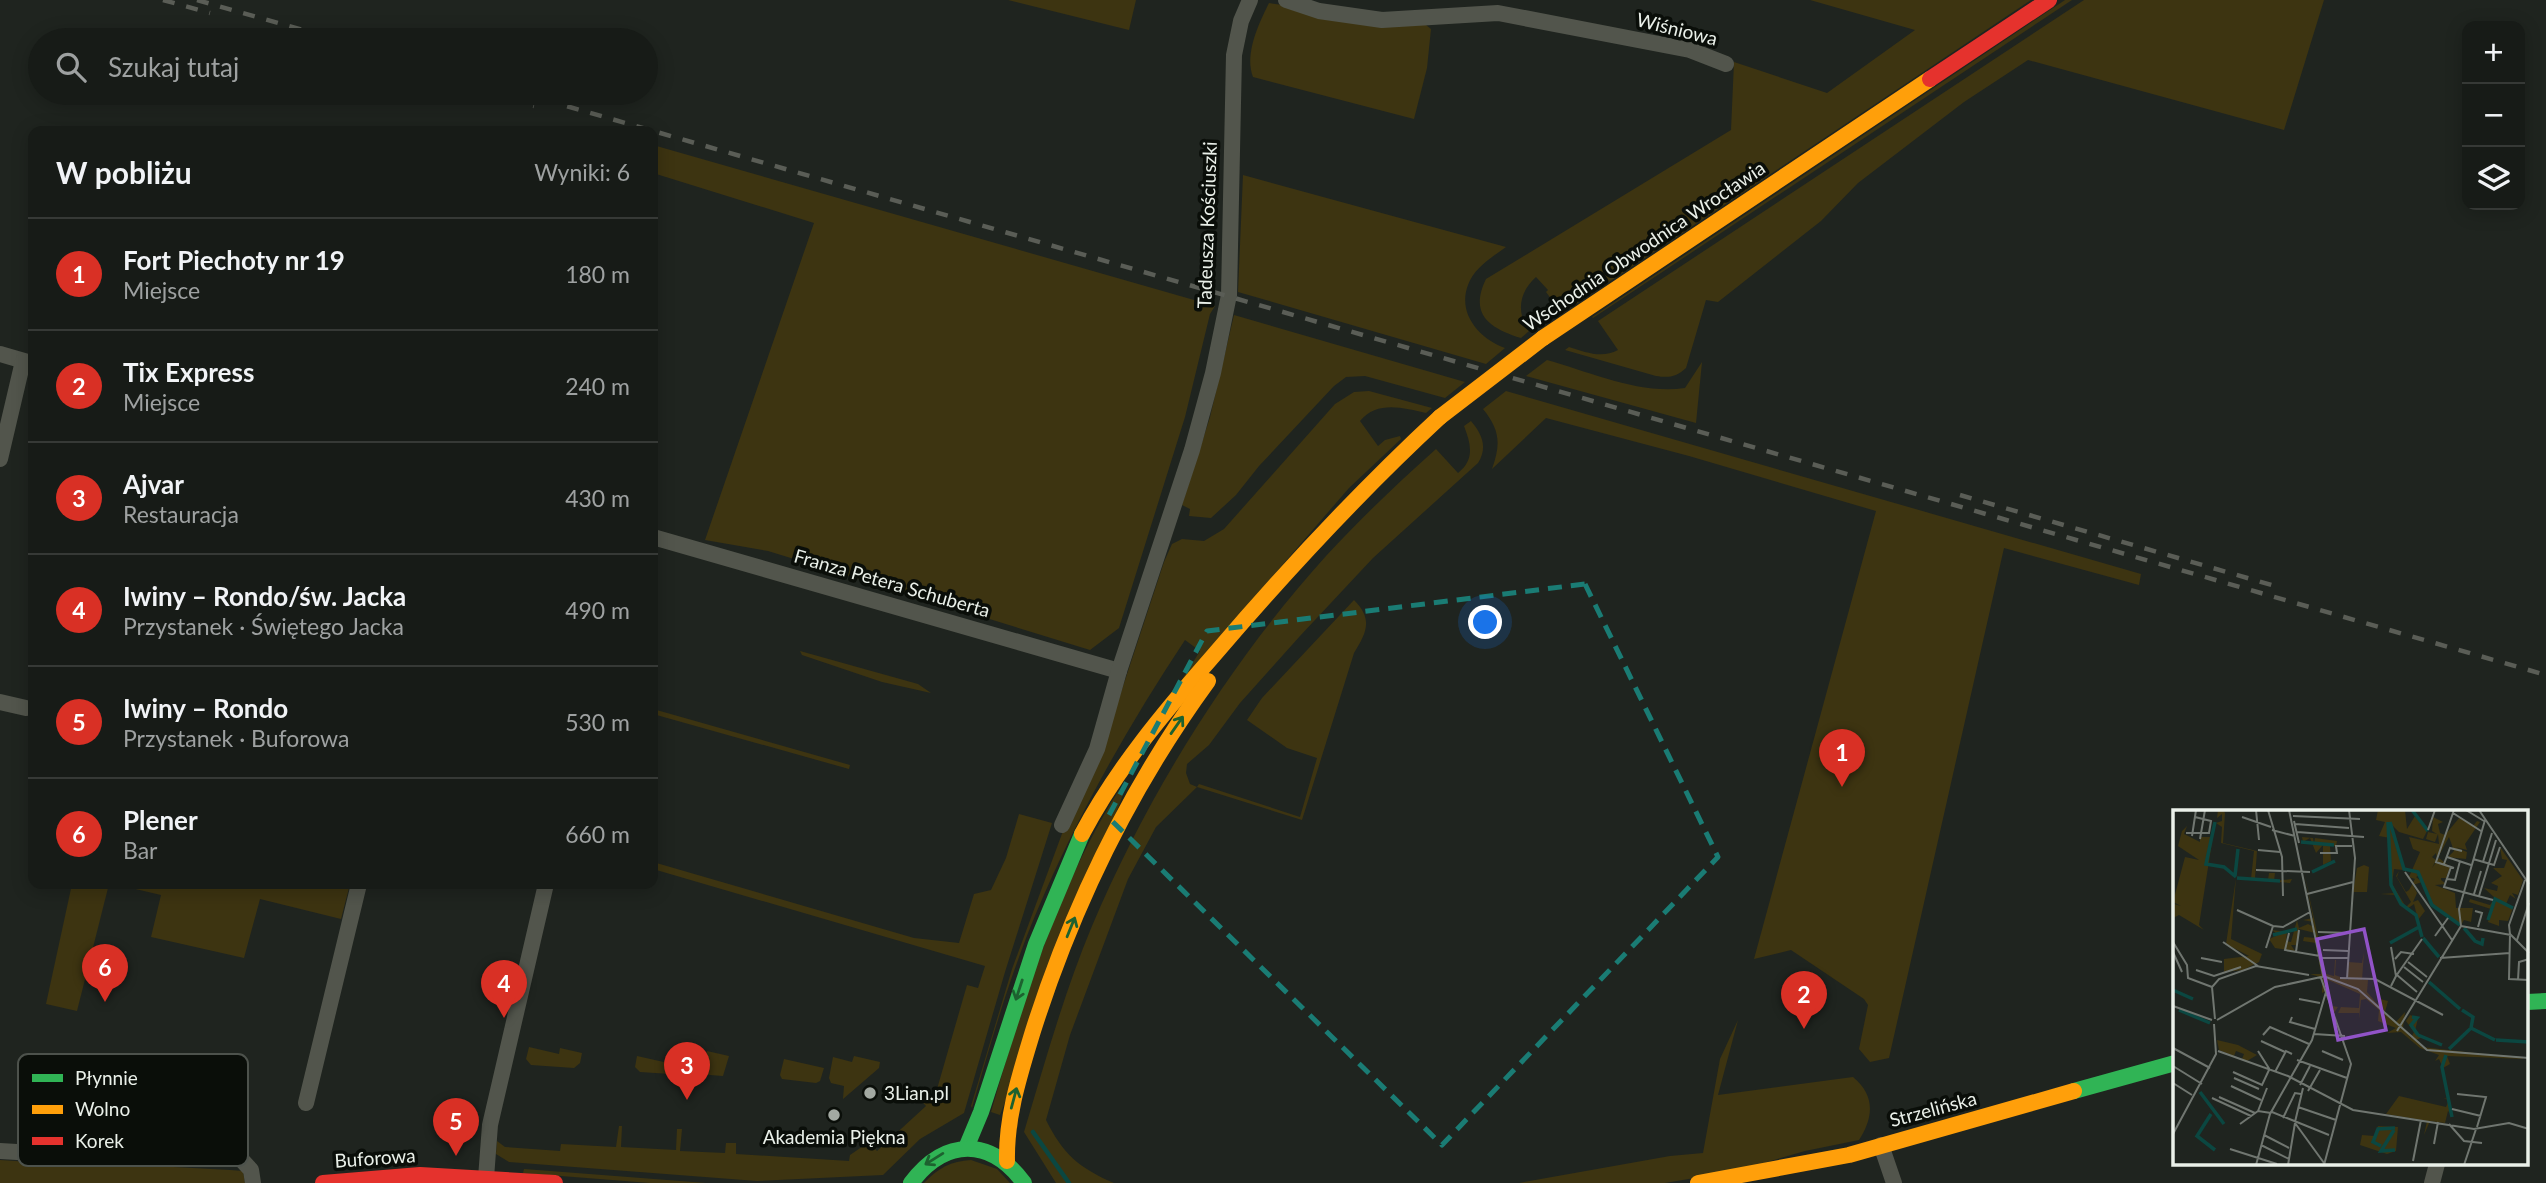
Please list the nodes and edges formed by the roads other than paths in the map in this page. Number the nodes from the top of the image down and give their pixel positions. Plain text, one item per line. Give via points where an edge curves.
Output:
1 (1250, 0) edge
2 (1286, 0) edge
3 (2049, 0) edge
4 (1726, 64) dead end
5 (0, 354) edge
6 (28, 363) edge
7 (0, 459) edge
8 (658, 538) edge
9 (1293, 565) junction
10 (1119, 671) junction
11 (0, 702) edge
12 (26, 708) dead end
13 (1062, 825) dead end
14 (358, 889) edge
15 (545, 889) edge
16 (2546, 1001) edge
17 (2528, 1002) edge
18 (2173, 1064) edge
19 (306, 1103) dead end
20 (1881, 1145) junction
21 (966, 1148) junction
22 (0, 1151) edge
23 (18, 1152) edge
24 (1007, 1161) junction
25 (247, 1166) edge
26 (2436, 1166) edge
27 (486, 1178) junction
28 (420, 1179) edge
29 (253, 1183) edge
30 (323, 1183) edge
31 (555, 1183) edge
32 (911, 1183) edge
33 (1024, 1183) edge
34 (1698, 1183) edge
35 (1894, 1183) edge
36 (2432, 1183) edge

1 - 10 street, Tadeusza Kościuszki via 1234,55 1229,295 1192,450
2 - 4 street, Wiśniowa via 1319,11 1382,20 1498,13 1690,50
3 - 9 main road, Wschodnia Obwodnica Wrocławia, bridge via 1543,338 1440,417
5 - 6 street
6 - 7 street
8 - 10 street, Franza Petera Schuberta
9 -> 21 main road, Wschodnia Obwodnica Wrocławia via 1144,737 1086,827 1037,937
24 -> 9 main road, Wschodnia Obwodnica Wrocławia via 1007,1124 1032,1037 1066,940 1105,851 1159,751
10 - 13 street, Tadeusza Kościuszki via 1097,749
11 - 12 street
14 - 19 street
15 - 27 street via 490,1125
16 - 17 main road
18 - 20 main road, Strzelińska
20 - 34 main road, Strzelińska via 1830,1160
20 - 35 street
21 - 24 main road via 984,1150
21 -> 32 main road via 931,1159
22 - 23 street
24 - 33 main road
25 - 29 street
26 - 36 street
27 - 28 main road, Buforowa
27 - 31 main road, Buforowa
28 - 30 main road, Buforowa

